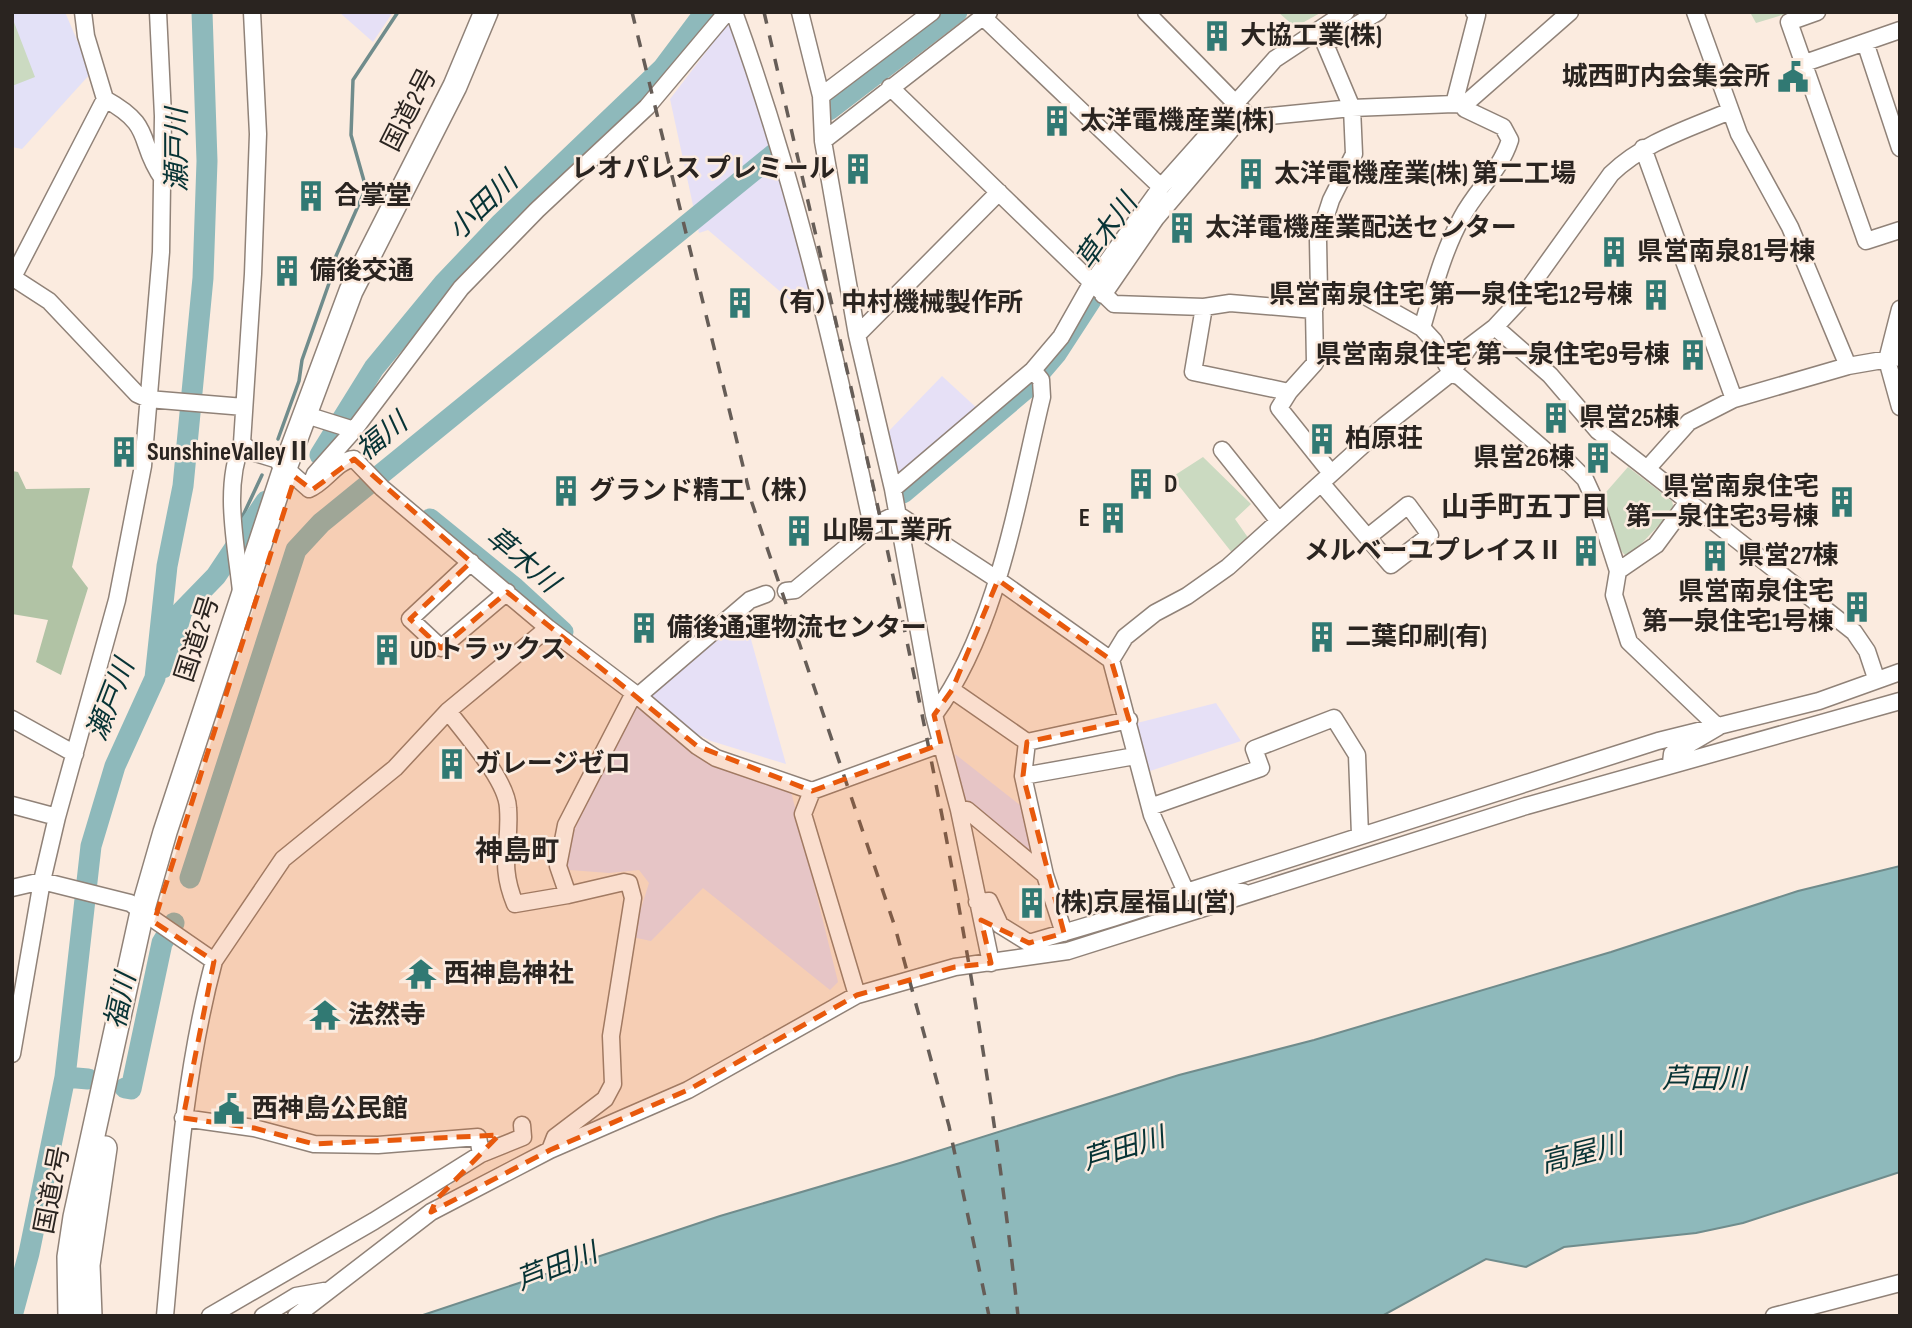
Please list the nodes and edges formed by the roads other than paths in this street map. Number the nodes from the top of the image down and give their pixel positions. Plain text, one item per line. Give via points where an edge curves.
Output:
1 (83, 12) edge
2 (158, 12) edge
3 (252, 12) edge
4 (485, 12) edge
5 (500, 12) edge
6 (727, 12) edge
7 (734, 12) edge
8 (800, 12) edge
9 (932, 12) edge
10 (1146, 12) edge
11 (1346, 12) edge
12 (1378, 12) edge
13 (1474, 12) edge
14 (1570, 12) edge
15 (1696, 12) edge
16 (1817, 12) edge
17 (986, 15) edge
18 (1900, 30) edge
19 (1321, 38) junction
20 (1865, 42) junction
21 (1802, 64) junction
22 (890, 87) junction
23 (821, 96) junction
24 (105, 99) junction
25 (1459, 104) junction
26 (1241, 108) junction
27 (1352, 108) junction
28 (1730, 111) junction
29 (823, 141) junction
30 (1643, 148) junction
31 (1900, 148) edge
32 (163, 180) junction
33 (1161, 187) junction
34 (999, 192) junction
35 (1900, 229) edge
36 (13, 277) edge
37 (1097, 290) junction
38 (1319, 292) junction
39 (1204, 307) junction
40 (1900, 309) edge
41 (1314, 310) junction
42 (1495, 327) junction
43 (1422, 328) junction
44 (857, 335) junction
45 (1893, 358) edge
46 (1848, 366) junction
47 (1451, 373) junction
48 (1036, 374) junction
49 (1289, 392) junction
50 (150, 399) junction
51 (1734, 399) junction
52 (238, 407) junction
53 (1900, 407) edge
54 (317, 418) junction
55 (351, 429) junction
56 (242, 443) junction
57 (1222, 450) dead end
58 (1647, 469) junction
59 (297, 478) junction
60 (1326, 478) junction
61 (893, 489) junction
62 (1687, 503) junction
63 (897, 514) junction
64 (1278, 520) junction
65 (872, 526) junction
66 (1368, 537) dead end
67 (471, 562) junction
68 (1618, 571) junction
69 (998, 580) junction
70 (786, 591) dead end
71 (507, 592) junction
72 (766, 594) dead end
73 (241, 597) junction
74 (548, 628) junction
75 (1111, 660) junction
76 (1900, 672) edge
77 (1876, 678) junction
78 (1900, 678) edge
79 (953, 690) junction
80 (636, 696) junction
81 (1900, 701) edge
82 (448, 710) junction
83 (934, 715) junction
84 (12, 719) edge
85 (1129, 720) junction
86 (1718, 727) junction
87 (1802, 727) junction
88 (1027, 742) junction
89 (941, 744) junction
90 (75, 754) junction
91 (1135, 756) junction
92 (1671, 763) junction
93 (1589, 764) junction
94 (1023, 776) junction
95 (813, 791) junction
96 (12, 805) edge
97 (1525, 806) junction
98 (1150, 807) junction
99 (959, 810) junction
100 (57, 817) junction
101 (1413, 819) junction
102 (1360, 835) junction
103 (1343, 864) junction
104 (1045, 875) junction
105 (46, 882) junction
106 (12, 888) edge
107 (1186, 892) junction
108 (1261, 892) junction
109 (568, 895) junction
110 (977, 902) junction
111 (1128, 915) junction
112 (152, 920) junction
113 (1064, 933) junction
114 (1068, 951) junction
115 (214, 961) junction
116 (991, 963) junction
117 (19, 994) edge
118 (857, 995) junction
119 (12, 1054) edge
120 (183, 1118) junction
121 (522, 1125) dead end
122 (550, 1150) junction
123 (481, 1154) junction
124 (431, 1212) junction
125 (1900, 1283) edge
126 (325, 1291) junction
127 (70, 1316) edge
128 (90, 1316) edge
129 (164, 1316) edge
130 (210, 1316) edge
131 (262, 1316) edge
132 (296, 1316) edge
133 (1774, 1316) edge

1 - 24 street
2 - 32 street
3 - 52 street via 258,134
4 - 54 highway, 国道2号 via 455,86 351,291
5 - 54 highway, 国道2号 via 468,91 365,296
6 - 55 street via 653,101 461,288
7 - 65 street via 799,210
8 - 23 street
9 - 23 street
10 - 26 street
11 - 19 street
12 - 19 street
13 - 25 street
14 - 25 street
15 - 28 street
16 - 21 street via 1788,22
17 - 22 street
17 - 33 street
18 - 20 street
19 - 26 street via 1275,59
19 - 27 street
20 - 21 street
20 - 31 street
21 - 35 street via 1866,241
22 - 29 street
22 - 34 street
23 - 29 street
24 - 32 street via 127,111 143,130 150,161
24 - 36 street
25 - 27 street
25 - 43 street via 1503,127 1510,140 1503,162 1453,235
26 - 27 street via 1250,118
26 - 33 street
26 - 37 street
27 - 38 street via 1354,154 1318,240
28 - 30 street
28 - 46 street via 1790,227
29 - 44 street
30 - 42 street via 1611,174 1522,298
30 - 51 street
32 - 50 street
33 - 37 street
34 - 37 street
34 - 44 street
36 - 50 street via 50,300 137,394
37 - 39 street via 1114,304
37 - 48 street
38 - 41 street
38 - 43 street via 1365,296
39 - 41 street via 1230,303
39 - 49 street via 1193,372
40 - 45 street
41 - 49 street via 1315,363
42 - 47 street via 1470,346
42 - 58 street via 1550,374 1598,430
43 - 47 street
44 - 61 street
45 - 46 street
45 - 53 street
46 - 51 street
47 - 60 street
47 - 68 street via 1585,479
48 - 61 street
48 - 69 street via 1042,397
49 - 60 street via 1279,408
50 - 52 street
50 - 90 street via 143,466 117,600
51 - 58 street via 1689,422
52 - 56 street
54 - 55 street
54 - 59 highway, 国道2号
55 - 59 street via 314,474
56 - 59 street via 275,459
56 - 73 street via 232,495
57 - 64 street
58 - 62 street
59 - 67 street via 317,486 354,459
59 - 73 highway, 国道2号
59 - 112 highway, 国道2号
60 - 64 street
60 - 66 street
61 - 63 street
62 - 68 street via 1656,545
62 - 77 street via 1854,632 1867,651
63 - 65 street
63 - 69 street
63 - 83 street
64 - 75 street via 1228,567 1125,637
65 - 70 street via 795,590
67 - 71 street
67 - 71 street via 410,619 441,648
68 - 86 street via 1614,595 1629,642
69 - 75 street
69 - 79 street
71 - 74 street
72 - 80 street via 750,600
73 - 112 highway, 国道2号
74 - 80 street
74 - 82 street
75 - 85 street
76 - 77 street
77 - 78 street
77 - 86 street via 1819,701
77 - 87 street
79 - 83 street
79 - 88 street
80 - 95 street via 716,758
80 - 109 street via 566,825 558,866
81 - 87 street
82 - 109 street via 497,778 509,806 503,858 505,880 515,904
82 - 115 street via 396,768 283,859
83 - 89 street
84 - 90 street
85 - 88 street
85 - 91 street
86 - 92 street via 1672,754
86 - 93 street
87 - 92 street
88 - 94 street
89 - 95 street
89 - 99 street
90 - 100 street
91 - 94 street
91 - 98 street
92 - 97 street
93 - 97 street via 1586,771 1530,793
93 - 101 street
94 - 104 street
95 - 118 street via 803,814
96 - 100 street
97 - 103 street
98 - 102 street via 1261,768 1254,748 1334,718 1357,755
98 - 107 street
99 - 104 street via 967,810
99 - 110 street
100 - 105 street
101 - 102 street
101 - 103 street
102 - 107 street
103 - 108 street
104 - 113 street
105 - 106 street
105 - 112 street
105 - 117 street
107 - 108 street
107 - 111 street
108 - 114 street
109 - 122 street via 624,882 629,883 633,898 611,1036 613,1084 605,1099 555,1137
110 - 113 street via 989,901 1000,925 1029,943
110 - 116 street
111 - 113 street
111 - 114 street
112 - 115 street
112 - 127 highway, 国道2号 via 75,1217 69,1257
112 - 128 highway, 国道2号 via 101,1169 88,1265
114 - 116 street
115 - 120 street
116 - 118 street via 955,967
117 - 119 street
118 - 122 street via 688,1090
120 - 123 street via 254,1128 314,1144 378,1145 478,1137
120 - 129 street
121 - 123 street via 523,1137
122 - 124 street
123 - 124 street via 436,1200
123 - 130 street
124 - 126 street
125 - 133 street
126 - 131 street via 296,1296
126 - 132 street

